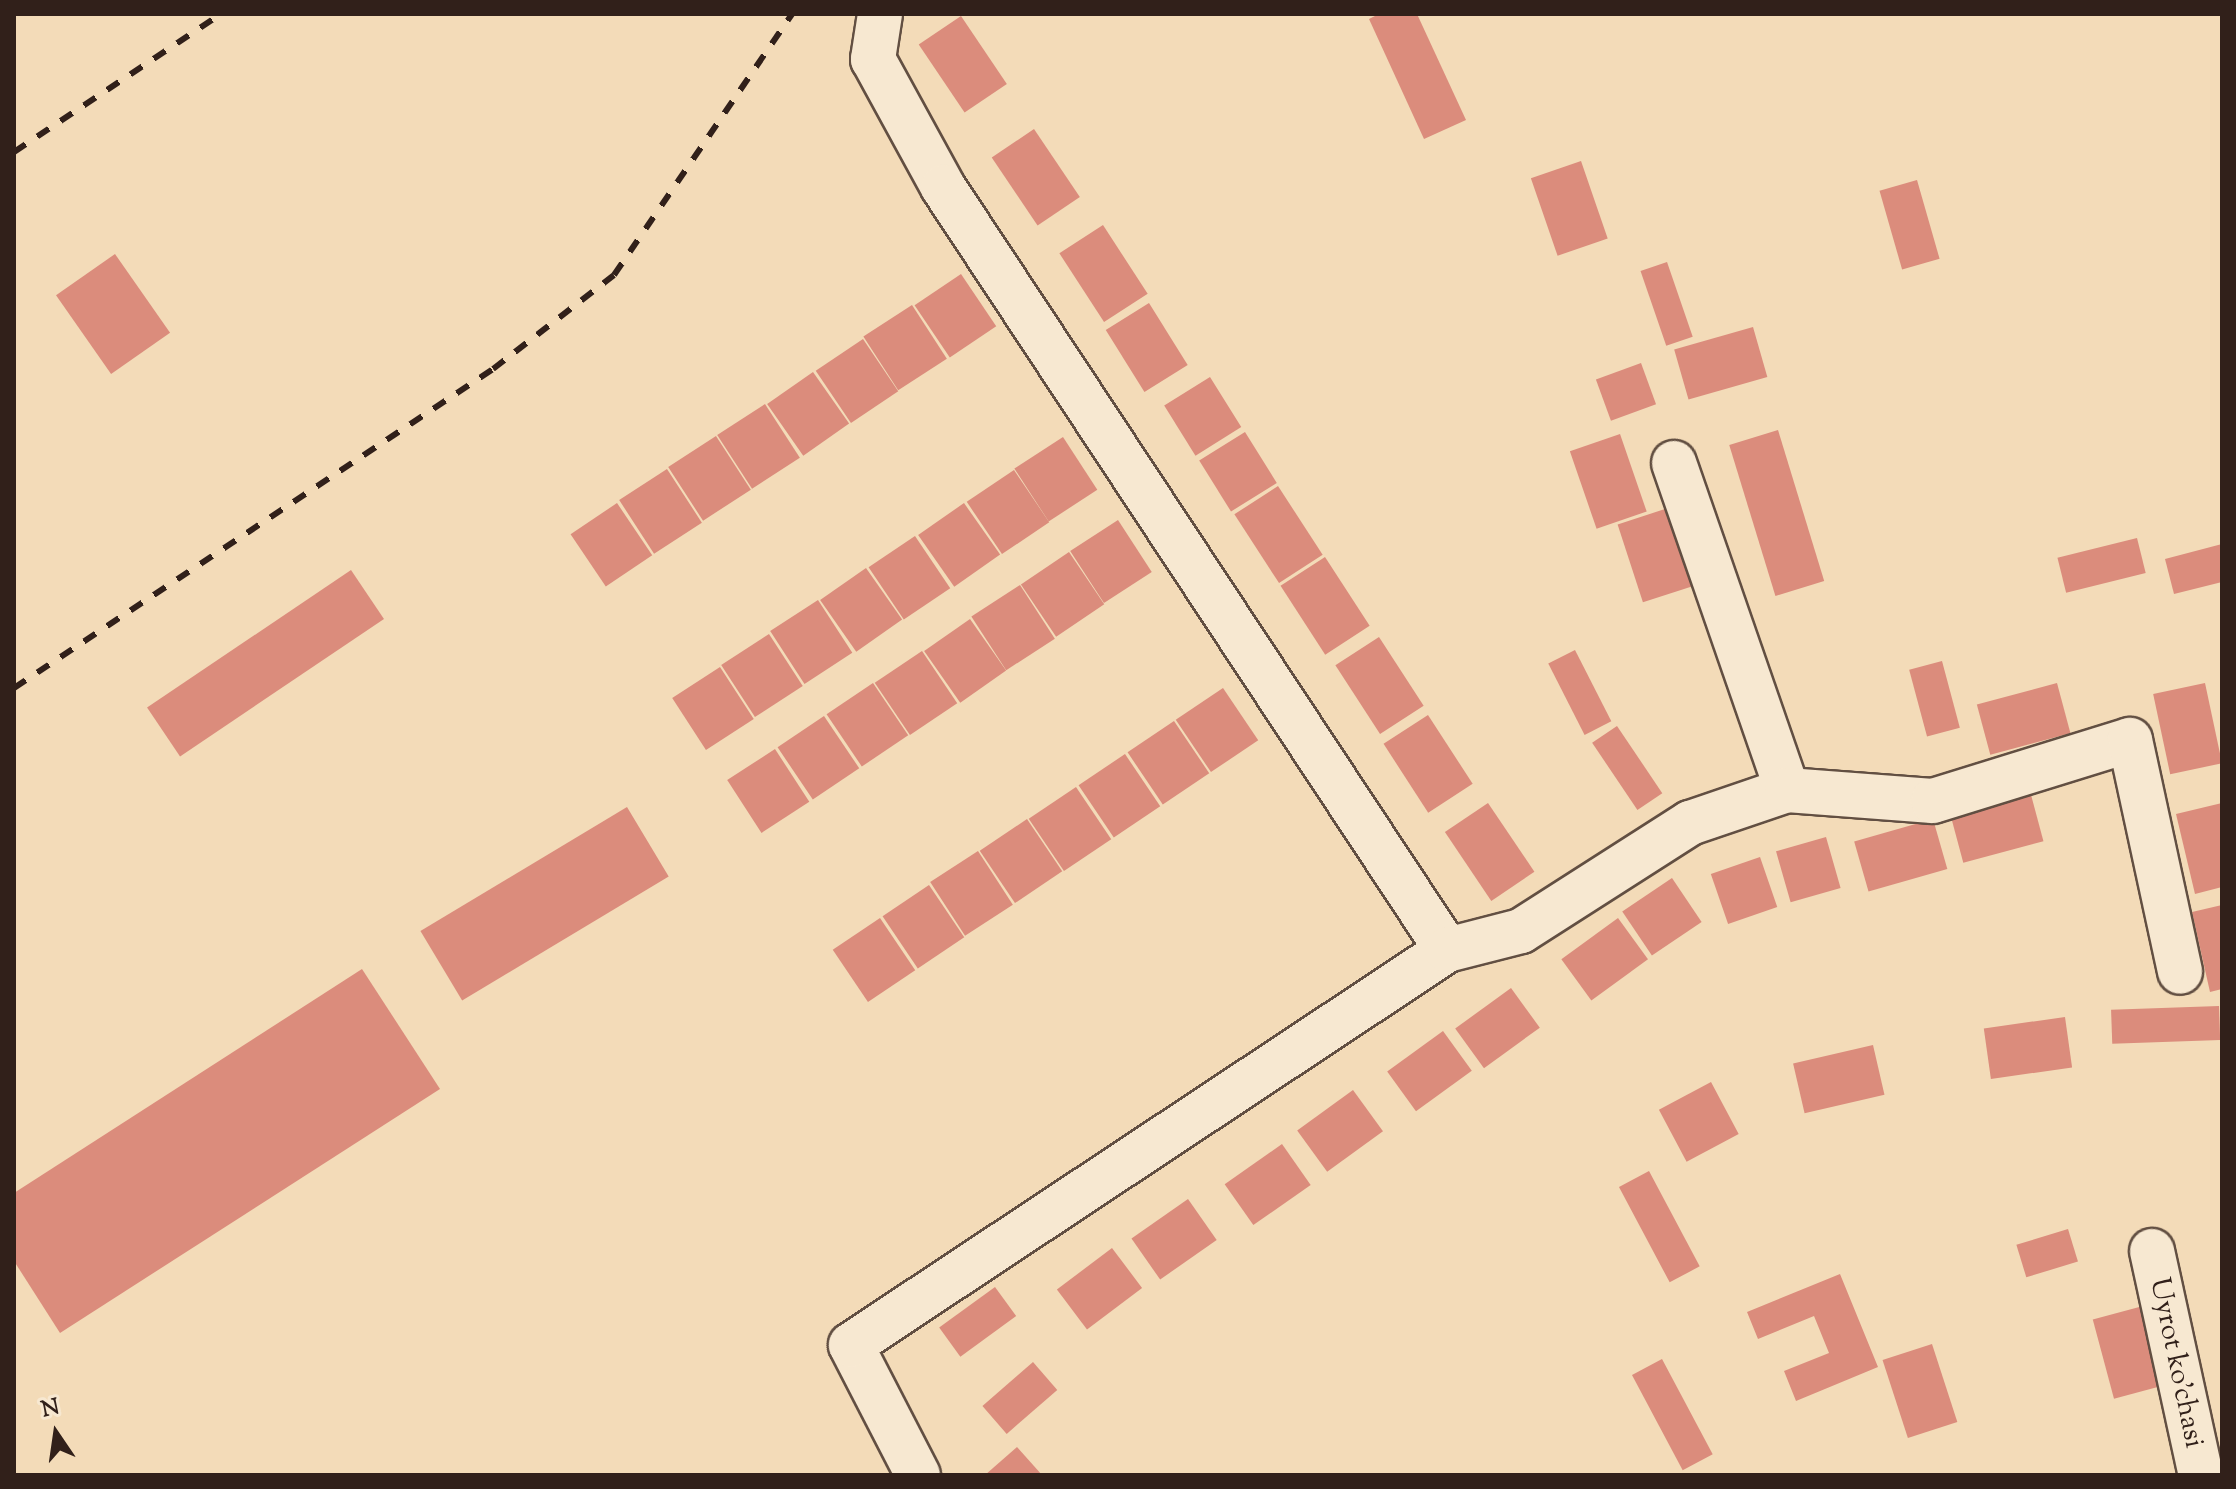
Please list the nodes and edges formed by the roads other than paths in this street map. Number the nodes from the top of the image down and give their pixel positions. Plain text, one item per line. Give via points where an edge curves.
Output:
1 (880, 14) edge
2 (1674, 463) dead end
3 (1787, 790) junction
4 (1447, 950) junction
5 (2180, 972) dead end
6 (2152, 1251) dead end
7 (918, 1475) edge
8 (2201, 1475) edge

1 - 4 street via 873,59 943,187
2 - 3 street
3 - 4 street via 1690,823 1521,931
3 - 5 street via 1933,801 2130,740
4 - 7 street via 851,1345
6 - 8 street, Uyrot ko'chasi

